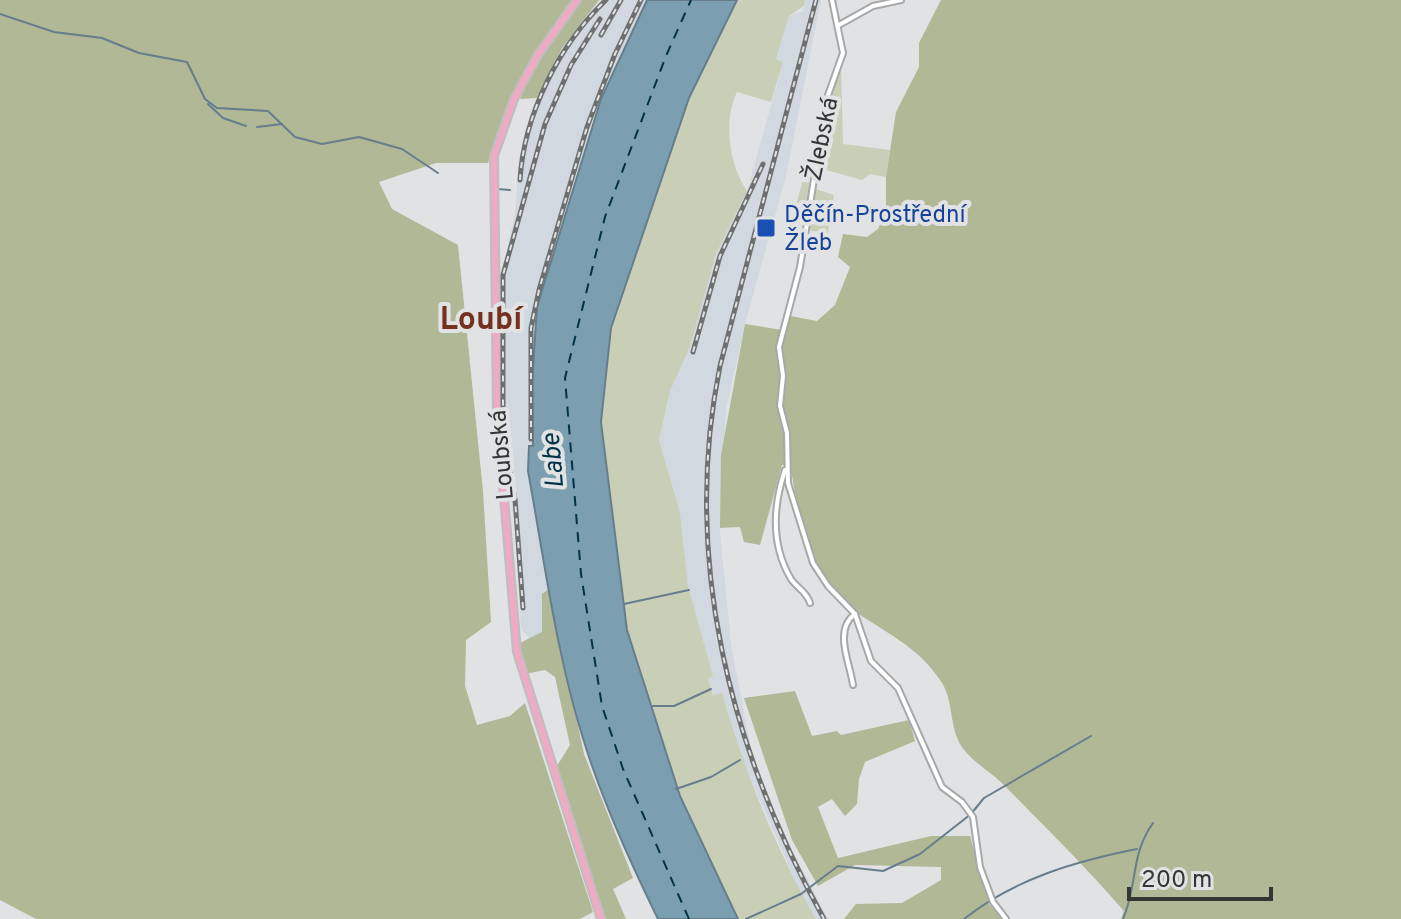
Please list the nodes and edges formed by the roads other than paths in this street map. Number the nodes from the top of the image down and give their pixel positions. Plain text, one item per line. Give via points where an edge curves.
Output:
1 (577, 0) edge
2 (832, 0) edge
3 (901, 0) edge
4 (839, 25) junction
5 (786, 468) junction
6 (810, 603) dead end
7 (855, 614) junction
8 (853, 685) dead end
9 (601, 919) edge
10 (1006, 919) edge

1 - 9 main road, Loubská via 514,99 494,156 497,413 517,652
2 - 4 street, Žlebská
3 - 4 street via 873,6
4 - 5 street, Žlebská via 843,53 827,98 800,267 781,330
5 - 6 street, Žlebská via 777,493 775,527 792,580
5 - 7 street, Žlebská via 813,563
7 - 8 street via 843,631
7 - 10 street, Žlebská via 871,661 898,688 910,710 931,769 973,817 980,867 993,902

